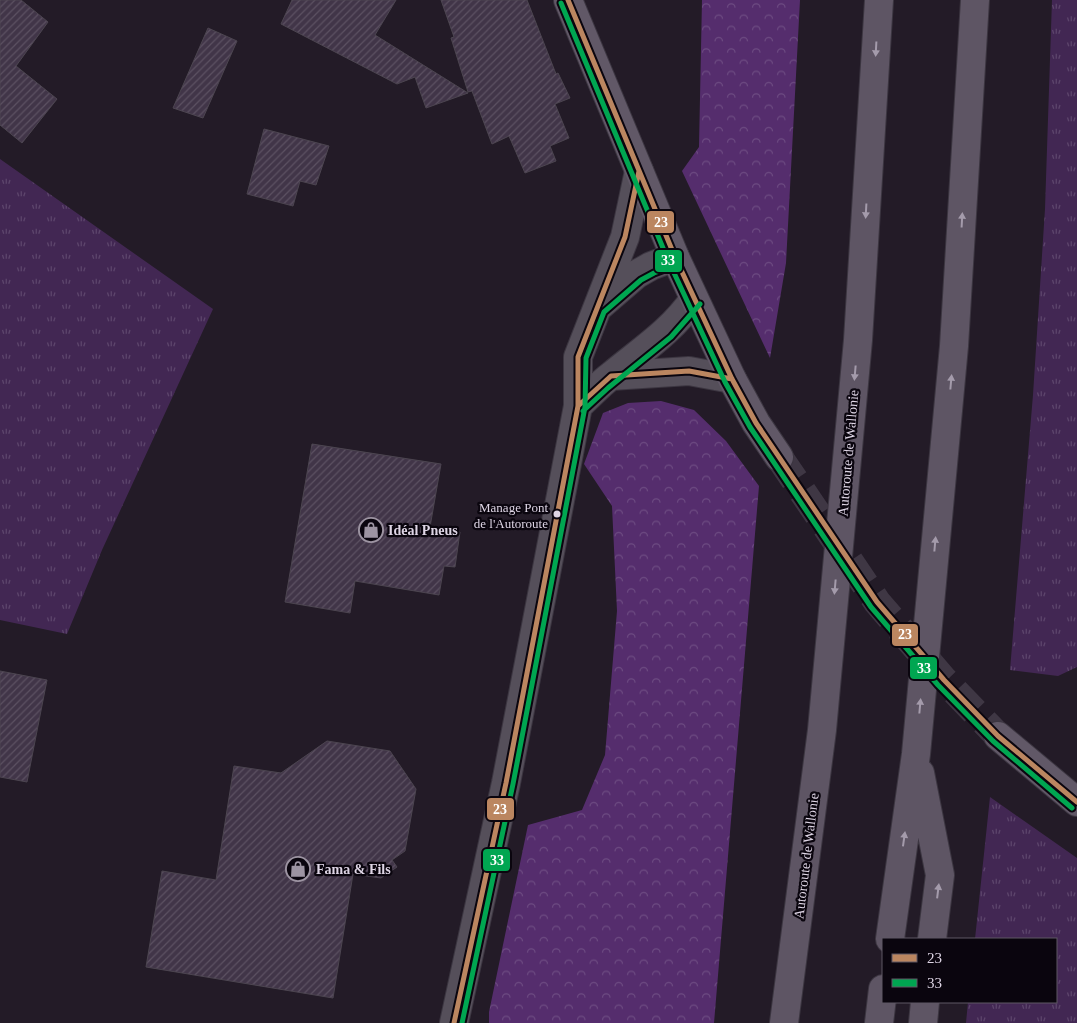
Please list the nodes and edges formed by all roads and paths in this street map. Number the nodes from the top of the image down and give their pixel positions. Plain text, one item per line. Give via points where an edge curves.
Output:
1 (568, 0) edge
2 (879, 0) edge
3 (975, 0) edge
4 (639, 171) junction
5 (675, 257) junction
6 (694, 299) junction
7 (598, 308) junction
8 (611, 376) junction
9 (732, 380) junction
10 (578, 406) junction
11 (779, 457) tunnel mouth
12 (998, 736) tunnel mouth
13 (916, 754) junction
14 (1077, 802) edge
15 (890, 938) edge
16 (932, 938) edge
17 (882, 996) edge
18 (925, 1003) edge
19 (454, 1023) edge
20 (784, 1023) edge
21 (878, 1023) edge
22 (923, 1023) edge

1 - 4 main road
2 -> 20 highway, Autoroute de Wallonie via 856,360 822,730
13 -> 3 highway via 954,346
4 - 5 main road
4 - 7 street via 625,236
5 - 6 main road
5 - 7 street via 637,274
6 - 8 street via 682,317 662,336
6 - 9 main road
7 - 10 street via 578,357
8 - 9 street via 689,372
8 - 10 street
9 - 11 main road
10 - 19 street via 506,783
12 - 14 main road
15 -> 13 highway
16 -> 13 highway via 940,874
17 - 21 highway
18 - 22 highway

